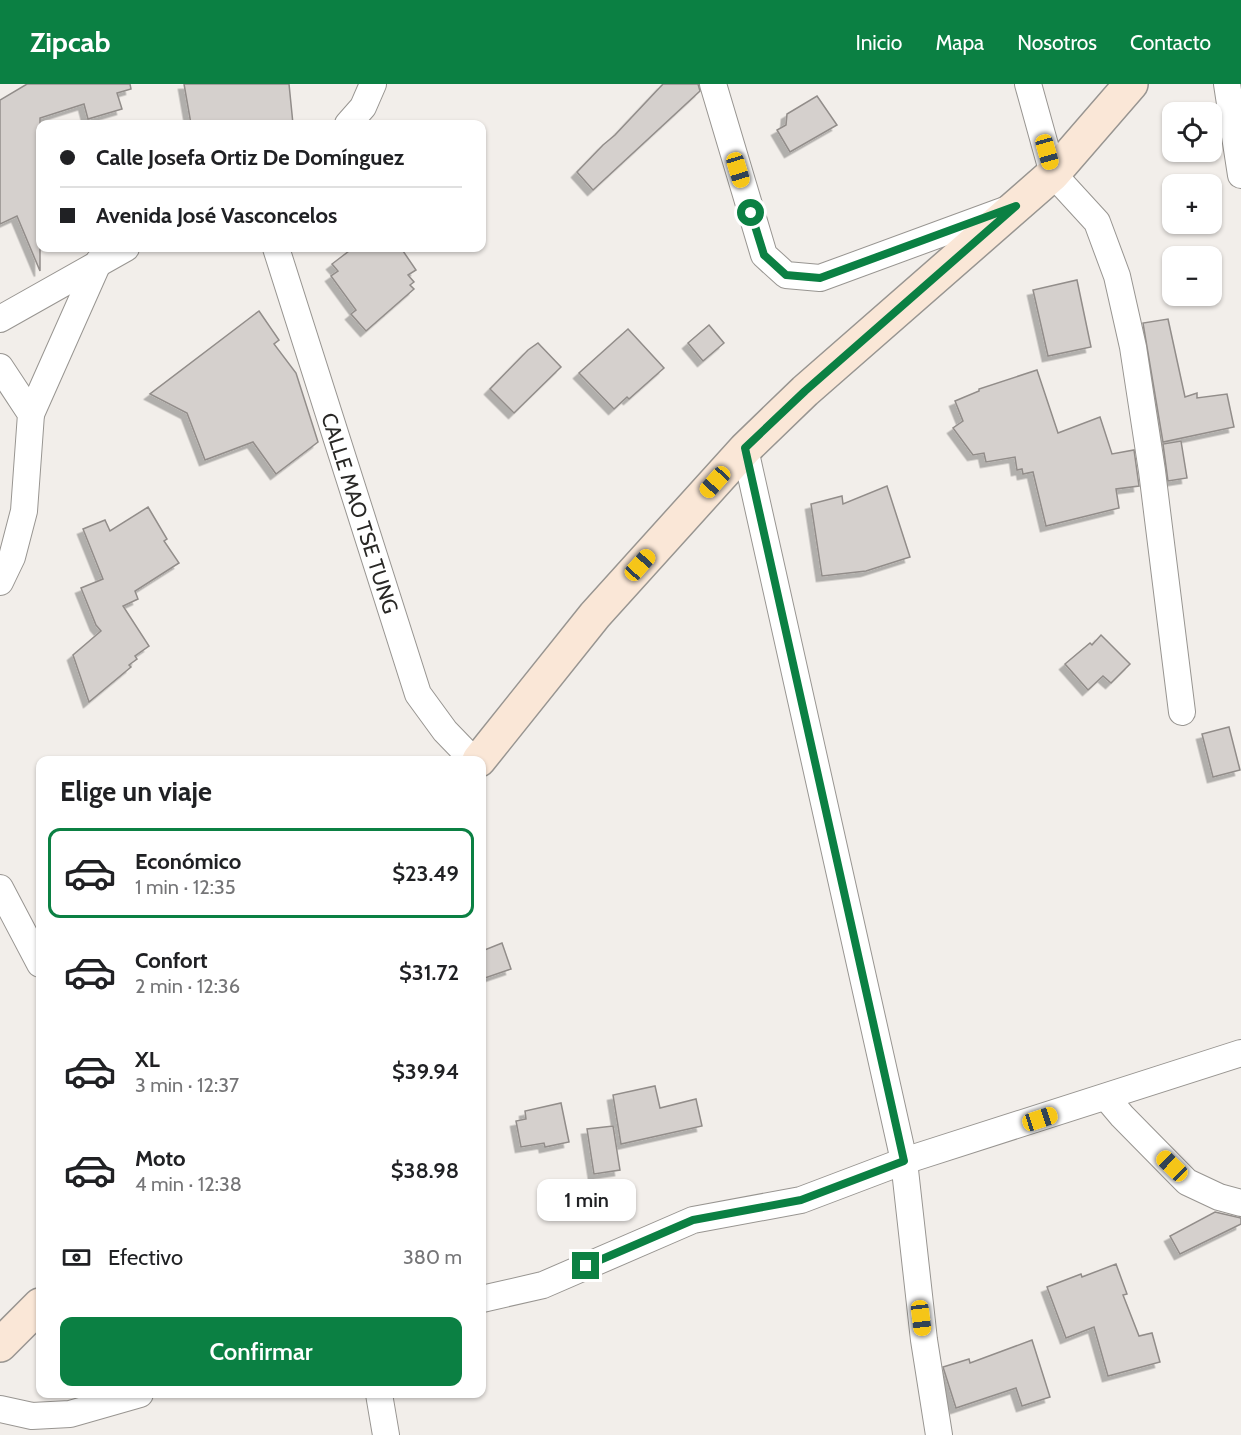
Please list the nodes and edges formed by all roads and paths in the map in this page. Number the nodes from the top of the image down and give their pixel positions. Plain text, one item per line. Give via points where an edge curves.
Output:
1 (373, 84) edge
2 (713, 84) edge
3 (1028, 84) edge
4 (1131, 84) edge
5 (1227, 84) edge
6 (352, 120) edge
7 (1053, 174) junction
8 (1241, 175) edge
9 (1016, 206) junction
10 (118, 252) edge
11 (277, 252) edge
12 (99, 261) junction
13 (0, 319) edge
14 (0, 367) edge
15 (31, 414) junction
16 (745, 448) junction
17 (0, 582) edge
18 (1182, 712) dead end
19 (469, 756) edge
20 (482, 756) edge
21 (0, 888) edge
22 (36, 956) edge
23 (1241, 1053) edge
24 (1106, 1097) junction
25 (904, 1161) junction
26 (1241, 1203) edge
27 (486, 1298) edge
28 (36, 1309) edge
29 (0, 1345) edge
30 (126, 1398) edge
31 (380, 1398) edge
32 (0, 1409) edge
33 (386, 1435) edge
34 (939, 1435) edge

1 - 6 street via 363,107
2 - 9 street via 764,255 786,275 820,278
3 - 7 street
4 - 7 street
5 - 8 street
7 - 9 street
7 - 18 street via 1097,222 1117,276 1133,347 1152,471
9 - 16 street
10 - 12 street
11 - 19 street, CALLE MAO TSE TUNG via 418,694
12 - 13 street
12 - 15 street
14 - 15 street
15 - 17 street via 24,511 12,557
16 - 20 street via 595,615
16 - 25 street
21 - 22 street
23 - 24 street
24 - 25 street
24 - 26 street via 1187,1182
25 - 27 street via 801,1200 693,1220 543,1285
25 - 34 street
28 - 29 street
30 - 32 street via 70,1414 32,1416
31 - 33 street

